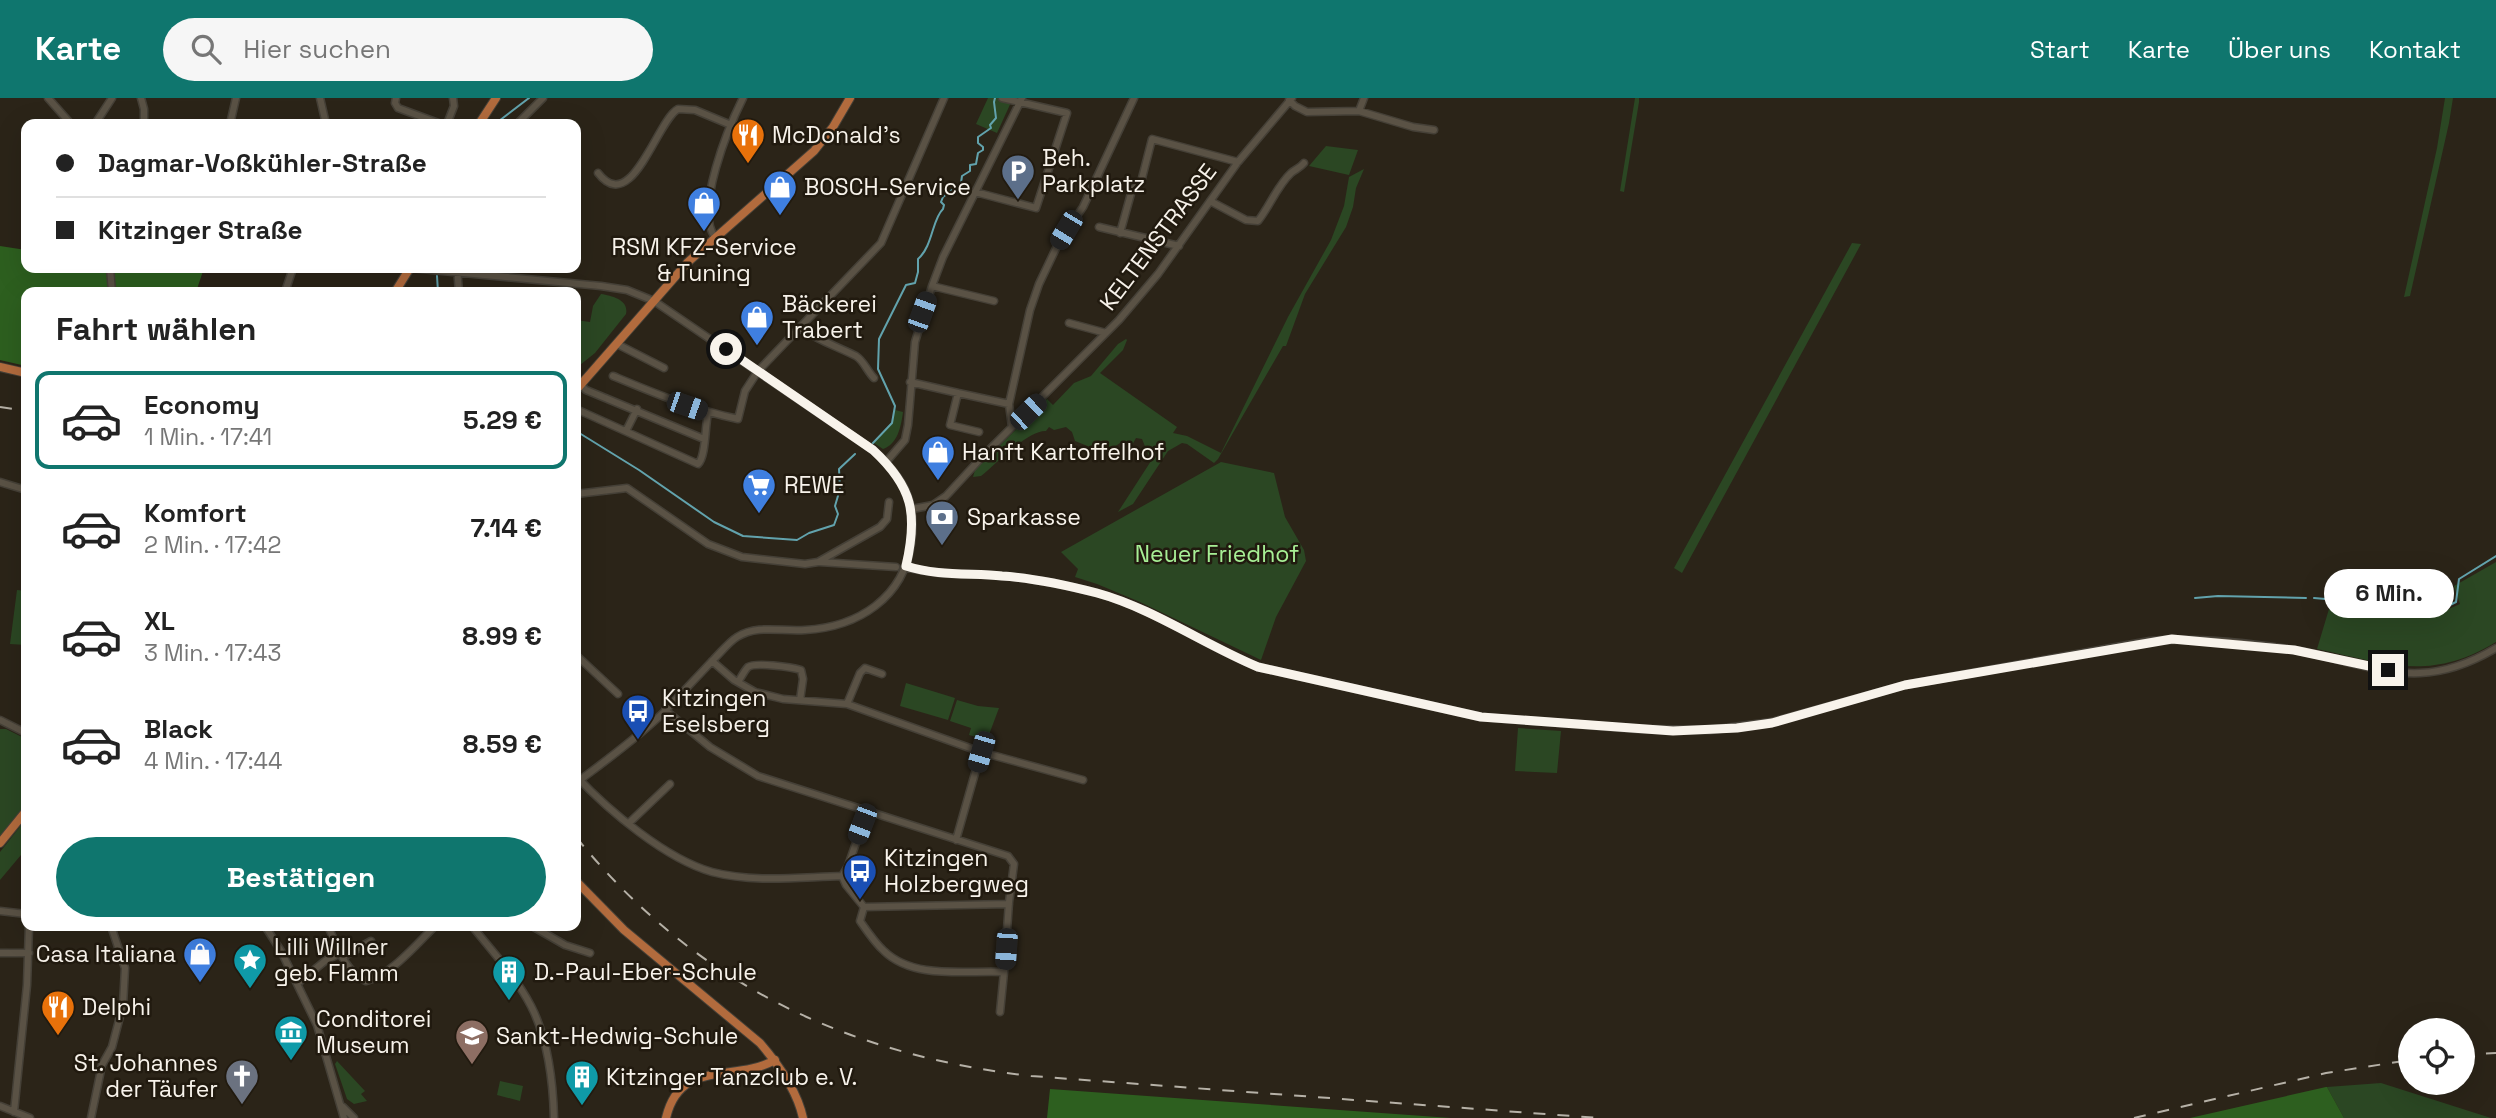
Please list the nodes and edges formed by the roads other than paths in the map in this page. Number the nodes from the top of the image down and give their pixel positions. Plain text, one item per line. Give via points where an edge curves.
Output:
1 (48, 98) edge
2 (112, 98) edge
3 (141, 98) edge
4 (236, 98) edge
5 (320, 98) edge
6 (396, 98) edge
7 (453, 98) edge
8 (496, 98) edge
9 (543, 98) edge
10 (743, 98) edge
11 (944, 98) edge
12 (1002, 98) edge
13 (1134, 98) edge
14 (1364, 98) edge
15 (847, 100) edge
16 (1021, 100) edge
17 (1288, 100) edge
18 (1359, 111) junction
19 (67, 119) edge
20 (98, 119) edge
21 (144, 119) edge
22 (231, 119) edge
23 (325, 119) edge
24 (428, 119) edge
25 (449, 119) edge
26 (482, 119) edge
27 (522, 119) edge
28 (731, 125) junction
29 (1434, 130) dead end
30 (1238, 162) junction
31 (1304, 163) dead end
32 (598, 173) dead end
33 (975, 192) junction
34 (1210, 201) junction
35 (1099, 227) dead end
36 (1120, 233) junction
37 (715, 237) junction
38 (1179, 246) junction
39 (483, 273) edge
40 (932, 286) junction
41 (654, 301) junction
42 (994, 301) dead end
43 (1069, 323) dead end
44 (799, 327) junction
45 (1106, 333) junction
46 (617, 344) junction
47 (0, 367) edge
48 (664, 368) dead end
49 (758, 371) junction
50 (21, 372) edge
51 (613, 376) dead end
52 (874, 378) dead end
53 (910, 382) junction
54 (581, 384) edge
55 (581, 388) edge
56 (958, 393) junction
57 (1009, 404) junction
58 (637, 409) junction
59 (581, 411) edge
60 (708, 413) junction
61 (1012, 427) junction
62 (626, 431) junction
63 (979, 432) dead end
64 (704, 439) junction
65 (886, 462) junction
66 (0, 482) edge
67 (21, 488) edge
68 (581, 493) edge
69 (889, 502) dead end
70 (912, 509) junction
71 (818, 562) junction
72 (906, 566) junction
73 (896, 567) dead end
74 (2496, 648) edge
75 (581, 659) edge
76 (712, 661) junction
77 (882, 674) dead end
78 (738, 682) junction
79 (618, 694) dead end
80 (800, 700) junction
81 (847, 704) junction
82 (665, 710) junction
83 (0, 721) edge
84 (21, 731) edge
85 (981, 752) junction
86 (581, 776) edge
87 (1083, 780) dead end
88 (581, 781) edge
89 (670, 784) dead end
90 (867, 811) junction
91 (21, 817) edge
92 (629, 822) junction
93 (956, 840) junction
94 (0, 843) edge
95 (842, 876) junction
96 (581, 886) edge
97 (1009, 904) junction
98 (864, 907) junction
99 (0, 911) edge
100 (21, 914) edge
101 (29, 931) edge
102 (112, 931) edge
103 (268, 931) edge
104 (330, 931) edge
105 (424, 931) edge
106 (430, 931) edge
107 (476, 931) edge
108 (540, 931) edge
109 (427, 934) junction
110 (371, 942) dead end
111 (0, 953) edge
112 (29, 953) junction
113 (590, 953) dead end
114 (342, 955) junction
115 (1004, 972) junction
116 (298, 983) junction
117 (1000, 1012) dead end
118 (775, 1060) junction
119 (342, 1105) junction
120 (0, 1106) edge
121 (13, 1112) junction
122 (30, 1118) edge
123 (91, 1118) edge
124 (344, 1118) edge
125 (354, 1118) edge
126 (554, 1118) edge
127 (658, 1118) edge
128 (666, 1118) edge
129 (803, 1118) edge

1 - 19 street
2 - 20 street
3 - 21 street
4 - 22 street
5 - 23 street
6 - 24 street via 398,108
7 - 25 street
8 - 26 main road
9 - 27 street
10 - 28 street
11 - 44 street via 881,243
12 - 16 street
13 - 57 street via 1083,207 1042,277
14 - 18 street
15 - 37 main road via 814,152
16 - 33 street
16 - 33 street via 1066,113 1036,208
17 - 18 street via 1307,111
17 - 30 street, KELTENSTRASSE
18 - 29 street
28 - 32 street via 695,110 678,109 628,181 612,183
28 - 37 street via 709,206 708,222
30 - 34 street, KELTENSTRASSE
30 - 36 street, KELTENSTRASSE via 1152,139
31 - 34 street via 1292,172 1258,221 1246,220
33 - 40 street
34 - 38 street, KELTENSTRASSE
35 - 36 street
36 - 38 street
37 - 41 main road
38 - 45 street, KELTENSTRASSE
39 - 41 street via 627,290
40 - 42 street
40 - 53 street via 915,342
41 - 46 main road
41 - 49 street
43 - 45 street, KELTENSTRASSE
44 - 49 street
44 - 52 street via 859,358
45 - 61 street, KELTENSTRASSE
46 - 48 street
46 - 54 main road
47 - 50 main road
49 - 60 street via 744,391 738,419
49 - 65 street
51 - 60 street
53 - 56 street
53 - 65 street via 905,440
55 - 58 street
56 - 57 street
56 - 63 street via 950,425
57 - 61 street
58 - 62 street
58 - 64 street
59 - 62 street
60 - 64 street
61 - 70 street, KELTENSTRASSE via 946,496 933,505
62 - 64 street via 698,464 704,456
65 - 70 street via 906,489
66 - 67 street
68 - 71 street via 627,488 725,552
69 - 71 street via 887,519 880,527
70 - 72 street
71 - 73 street
72 - 74 street via 936,573 1053,583 1100,594 1258,667 1458,713 1673,731 1772,723 1905,685 2150,641 2205,640 2294,650 2419,673 2448,669
72 - 76 street via 883,601 853,619 818,629 757,629 734,638
75 - 79 street
76 - 78 street
76 - 82 street
77 - 81 street via 865,668
78 - 80 street via 755,692
78 - 80 street via 752,665 792,667 801,670
80 - 81 street
81 - 85 street
82 - 86 street
82 - 90 street via 710,747 758,776
83 - 84 street
85 - 87 street
85 - 93 street
88 - 92 street
89 - 92 street
90 - 93 street
90 - 95 street
91 - 94 main road
92 - 95 street via 666,850 711,872 754,877
93 - 97 street via 1012,860
95 - 98 street
96 - 118 main road via 624,930 751,1034
97 - 98 street
97 - 115 street
98 - 115 street via 860,921 884,952 903,964 921,969
99 - 100 street
101 - 112 street
102 - 123 street via 125,973 123,1005 113,1047 102,1065
103 - 116 street
104 - 114 street
105 - 109 street
106 - 109 street
107 - 126 street via 523,993 537,1021 551,1077
108 - 113 street
109 - 114 street via 369,981 355,975
110 - 114 street
111 - 112 street
112 - 121 street
114 - 116 street via 325,961
115 - 117 street
116 - 119 street via 317,1025
118 - 128 main road via 690,1081 670,1101
118 - 129 main road
119 - 124 street
119 - 125 street
120 - 121 street
121 - 122 street
127 - 128 main road

